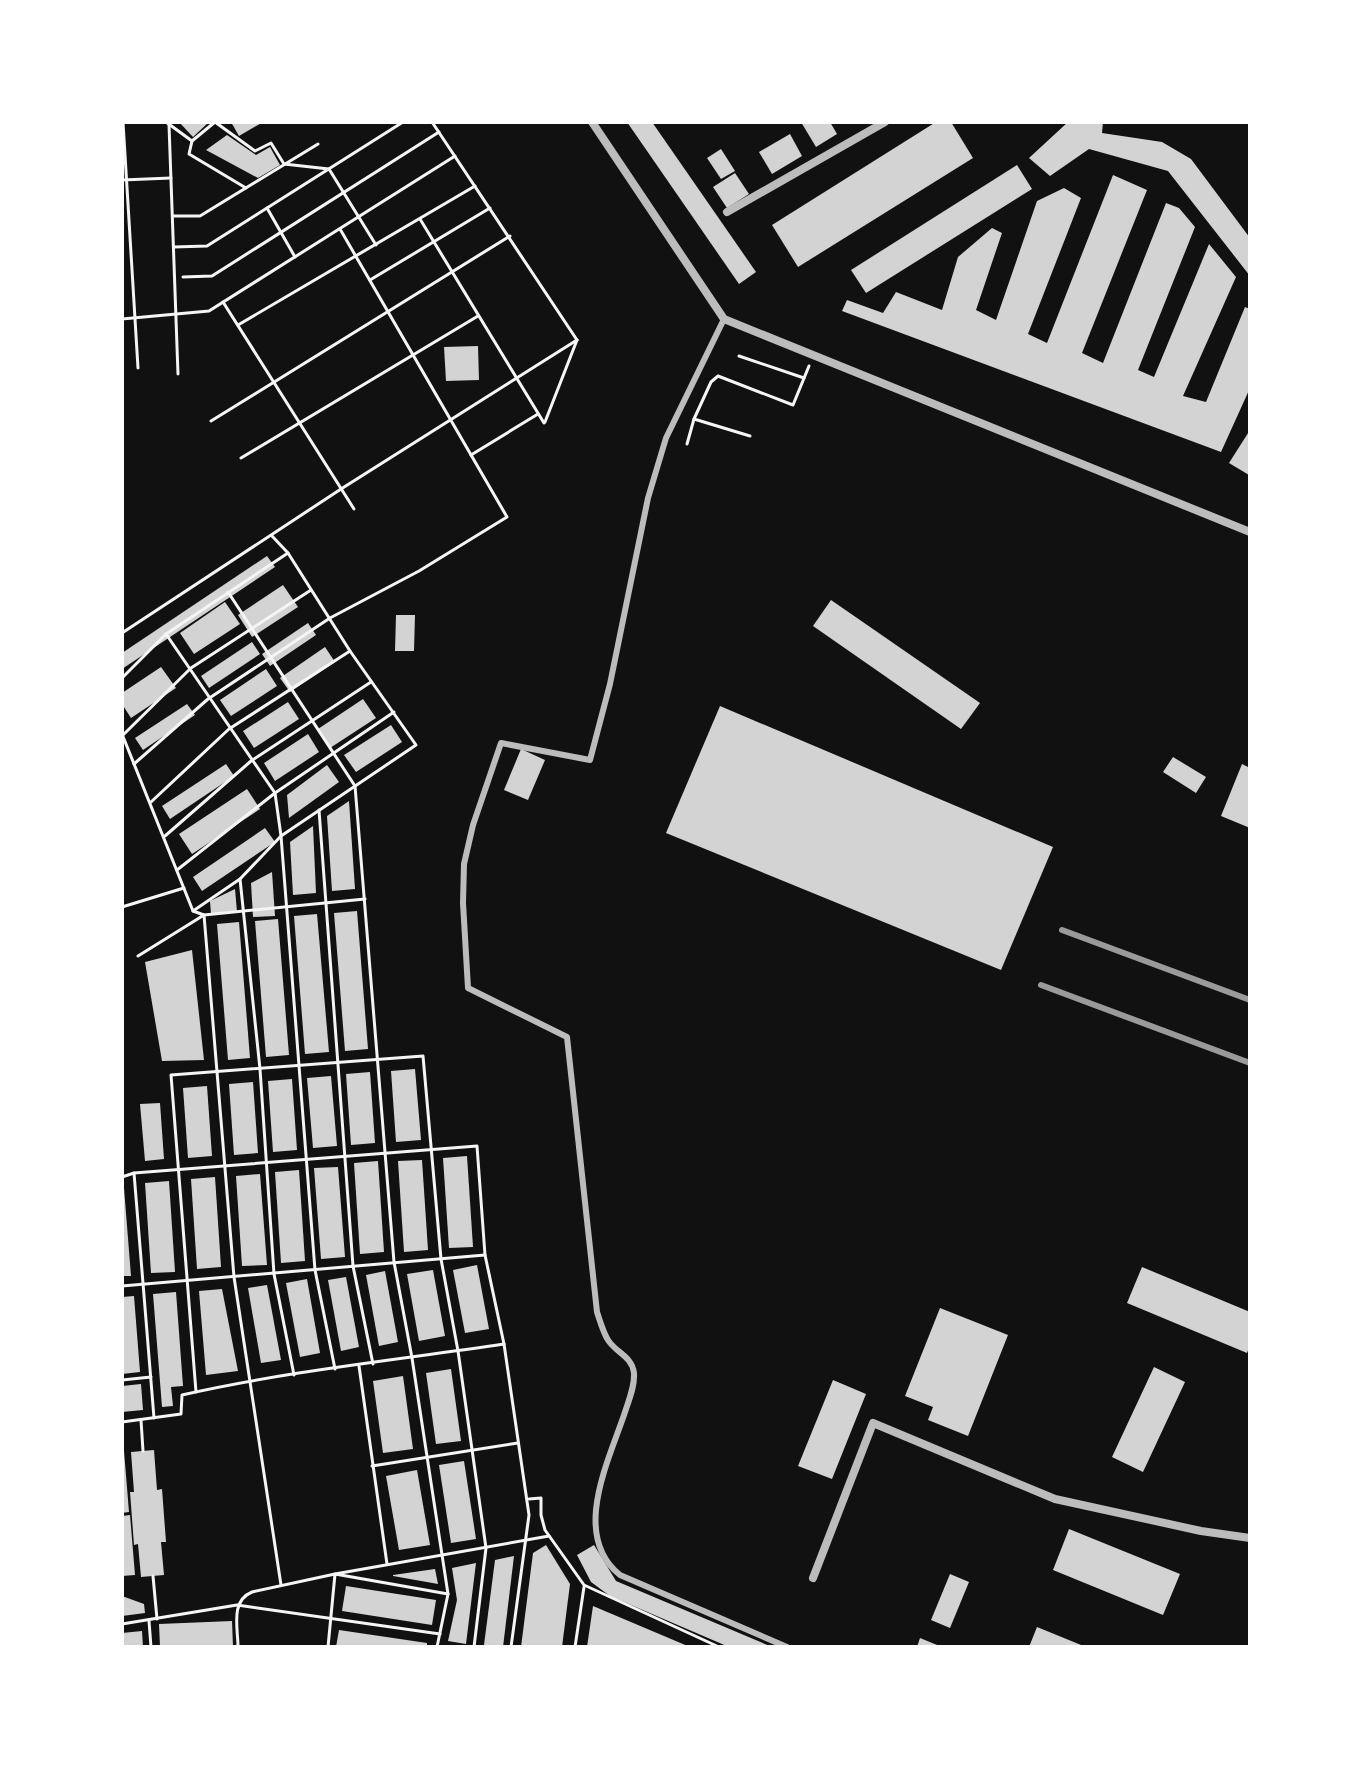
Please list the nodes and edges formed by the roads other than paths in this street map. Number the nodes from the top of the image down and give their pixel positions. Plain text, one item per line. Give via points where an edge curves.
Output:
1 (592, 122) edge
2 (885, 122) edge
3 (727, 212) dead end
4 (724, 319) junction
5 (1250, 532) edge
6 (1250, 1538) edge
7 (813, 1578) dead end
8 (787, 1647) edge

1 - 4 street
2 - 3 street
4 - 5 street
4 - 8 lane via 666,438 590,760 501,743 468,843 463,903 468,988 567,1037 597,1312 609,1342 634,1370 598,1497 596,1530 604,1559 620,1575
6 - 7 street via 1055,1499 873,1423

